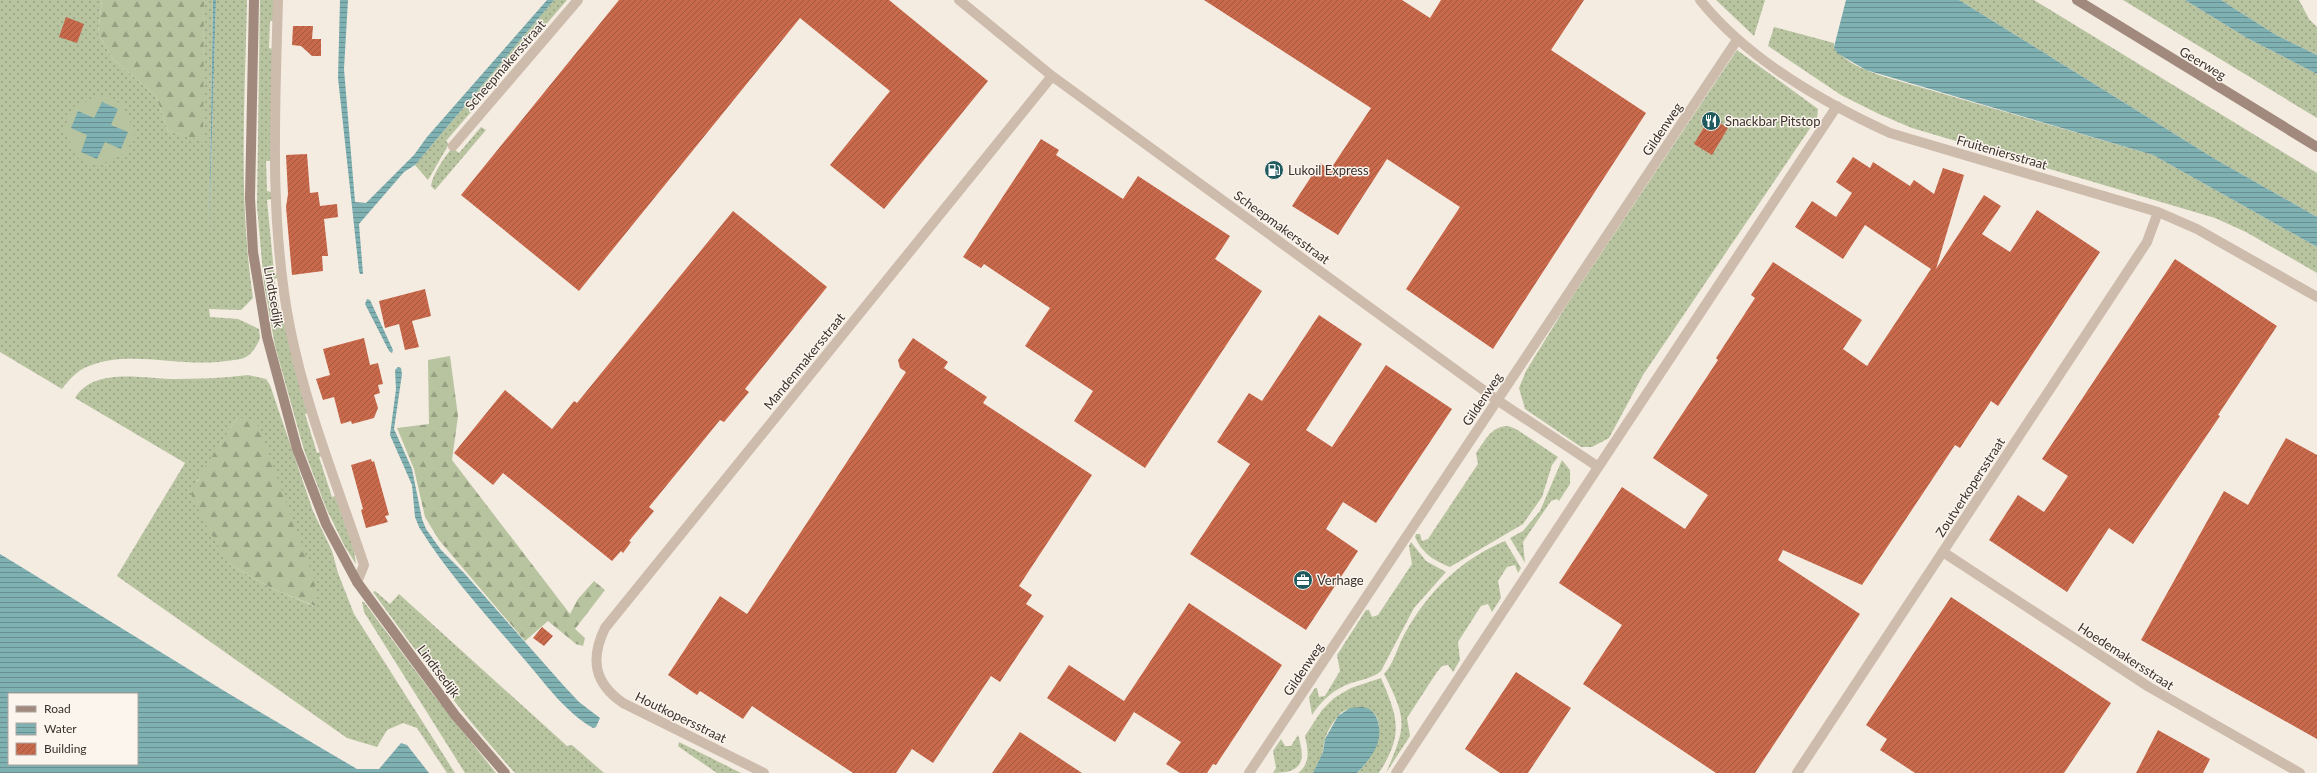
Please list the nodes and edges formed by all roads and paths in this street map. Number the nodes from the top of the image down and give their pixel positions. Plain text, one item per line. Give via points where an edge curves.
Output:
1 (254, 0) edge
2 (278, 0) edge
3 (578, 0) edge
4 (959, 0) edge
5 (1700, 0) edge
6 (2077, 0) edge
7 (1737, 40) junction
8 (1052, 76) junction
9 (1837, 106) junction
10 (453, 146) dead end
11 (2317, 147) edge
12 (2158, 212) junction
13 (2317, 297) edge
14 (1497, 400) junction
15 (1597, 466) junction
16 (1943, 552) junction
17 (357, 582) junction
18 (598, 672) joint
19 (505, 773) edge
20 (764, 773) edge
21 (1249, 773) edge
22 (1396, 773) edge
23 (1797, 773) edge
24 (2300, 773) edge

1 - 17 street, Lindtsedijk via 250,198 253,252 263,316 297,449 326,524
2 - 17 street, Lindtsedijk via 275,173 284,294 312,408 364,565
3 - 10 street, Scheepmakersstraat
4 - 8 street, Scheepmakersstraat
5 - 7 street, Fruiteniersstraat
6 - 11 street, Geerweg
7 - 9 street, Fruiteniersstraat via 1755,55
7 - 14 street, Gildenweg
8 - 14 street, Scheepmakersstraat
8 - 18 street, Mandenmakersstraat via 605,628 597,644
9 - 12 street, Fruiteniersstraat via 1890,133
9 - 15 street
12 - 13 street, Fruiteniersstraat via 2197,230
12 - 16 street, Zoutverkopersstraat via 2147,242
14 - 15 street, Scheepmakersstraat
14 - 21 street, Gildenweg
15 - 22 street
16 - 23 street, Zoutverkopersstraat
16 - 24 street, Hoedemakersstraat via 2149,687
17 - 19 street, Lindtsedijk via 455,715
18 - 20 street, Houtkopersstraat via 605,688 623,703

